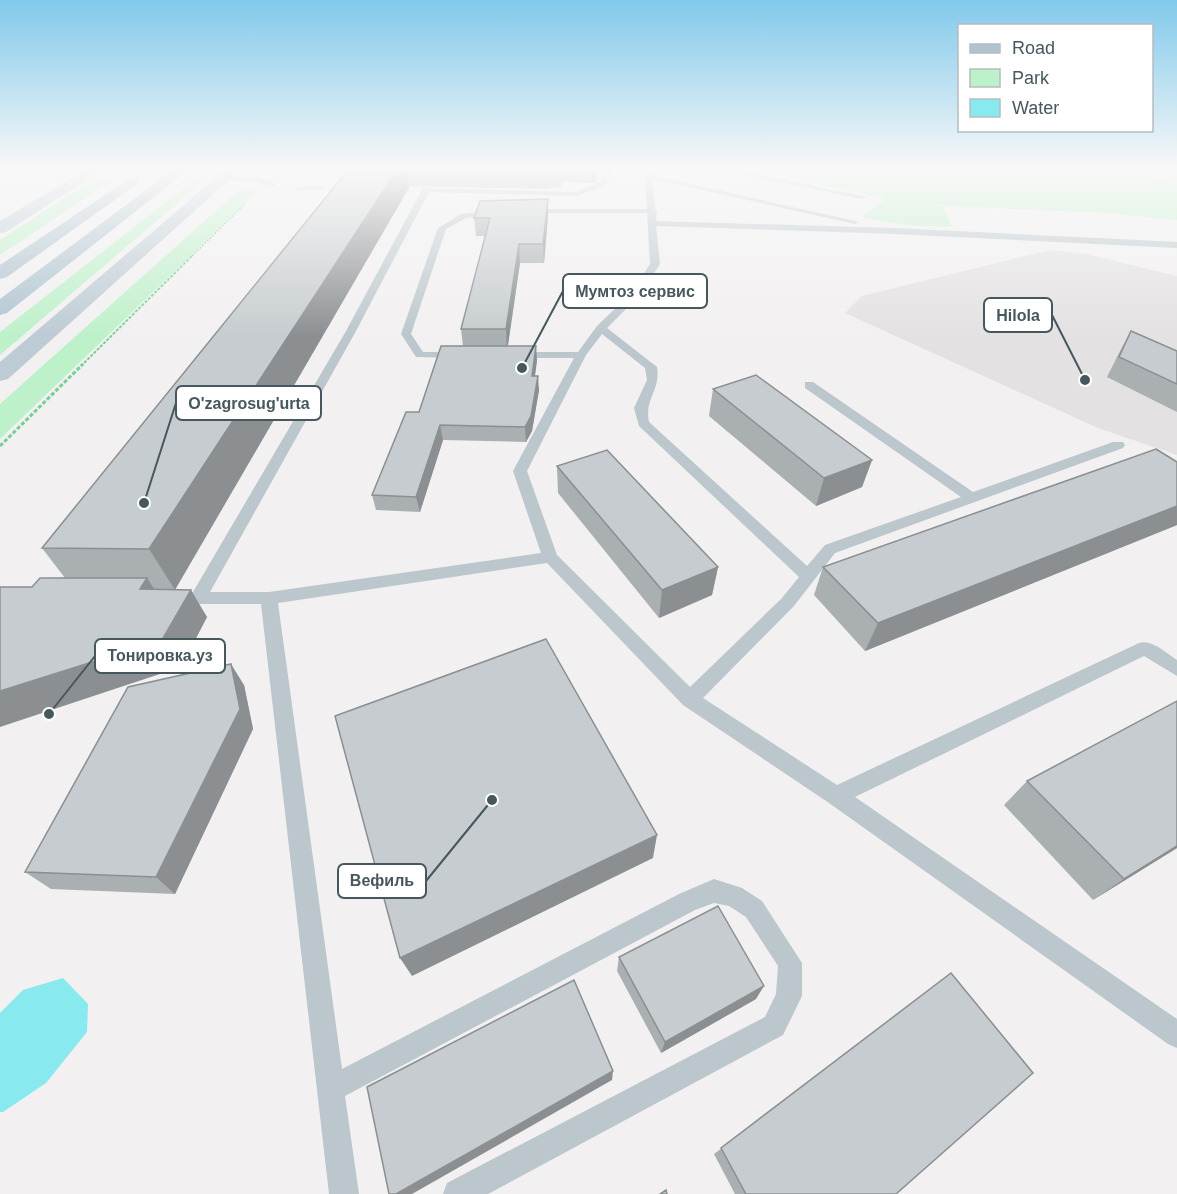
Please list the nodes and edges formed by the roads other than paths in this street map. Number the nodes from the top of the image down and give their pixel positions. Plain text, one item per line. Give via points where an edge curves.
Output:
1 (68, 226) edge
2 (108, 226) edge
3 (169, 226) edge
4 (407, 226) edge
5 (446, 226) edge
6 (653, 226) edge
7 (735, 226) edge
8 (873, 226) edge
9 (895, 231) junction
10 (1177, 245) edge
11 (0, 273) edge
12 (0, 309) edge
13 (601, 328) junction
14 (466, 355) edge
15 (501, 355) edge
16 (581, 355) junction
17 (0, 374) edge
18 (809, 385) dead end
19 (1118, 445) dead end
20 (972, 498) junction
21 (550, 557) junction
22 (809, 577) junction
23 (163, 598) edge
24 (198, 598) junction
25 (269, 598) junction
26 (1177, 669) edge
27 (690, 699) junction
28 (836, 796) junction
29 (1177, 1035) edge
30 (331, 1089) junction
31 (344, 1194) edge
32 (458, 1194) edge

1 - 11 main road
2 - 12 main road
3 - 17 street
4 - 24 lane
5 - 14 lane via 442,228 406,334 420,355
6 - 13 lane via 655,264 636,294
7 - 9 lane
8 - 9 lane
9 - 10 lane
13 - 16 lane
13 - 22 lane via 651,367 653,380 640,408 643,423
15 - 16 lane
16 - 21 lane via 520,471
18 - 20 lane
19 - 20 lane
20 - 22 lane via 830,549
21 - 25 lane
21 - 27 lane
22 - 27 lane
23 - 24 lane
24 - 25 lane
25 - 30 lane
26 - 28 lane via 1145,648
27 - 28 lane
28 - 29 lane
30 - 31 lane
30 - 32 lane via 687,902 714,891 734,896 754,909 790,963 789,996 774,1026

